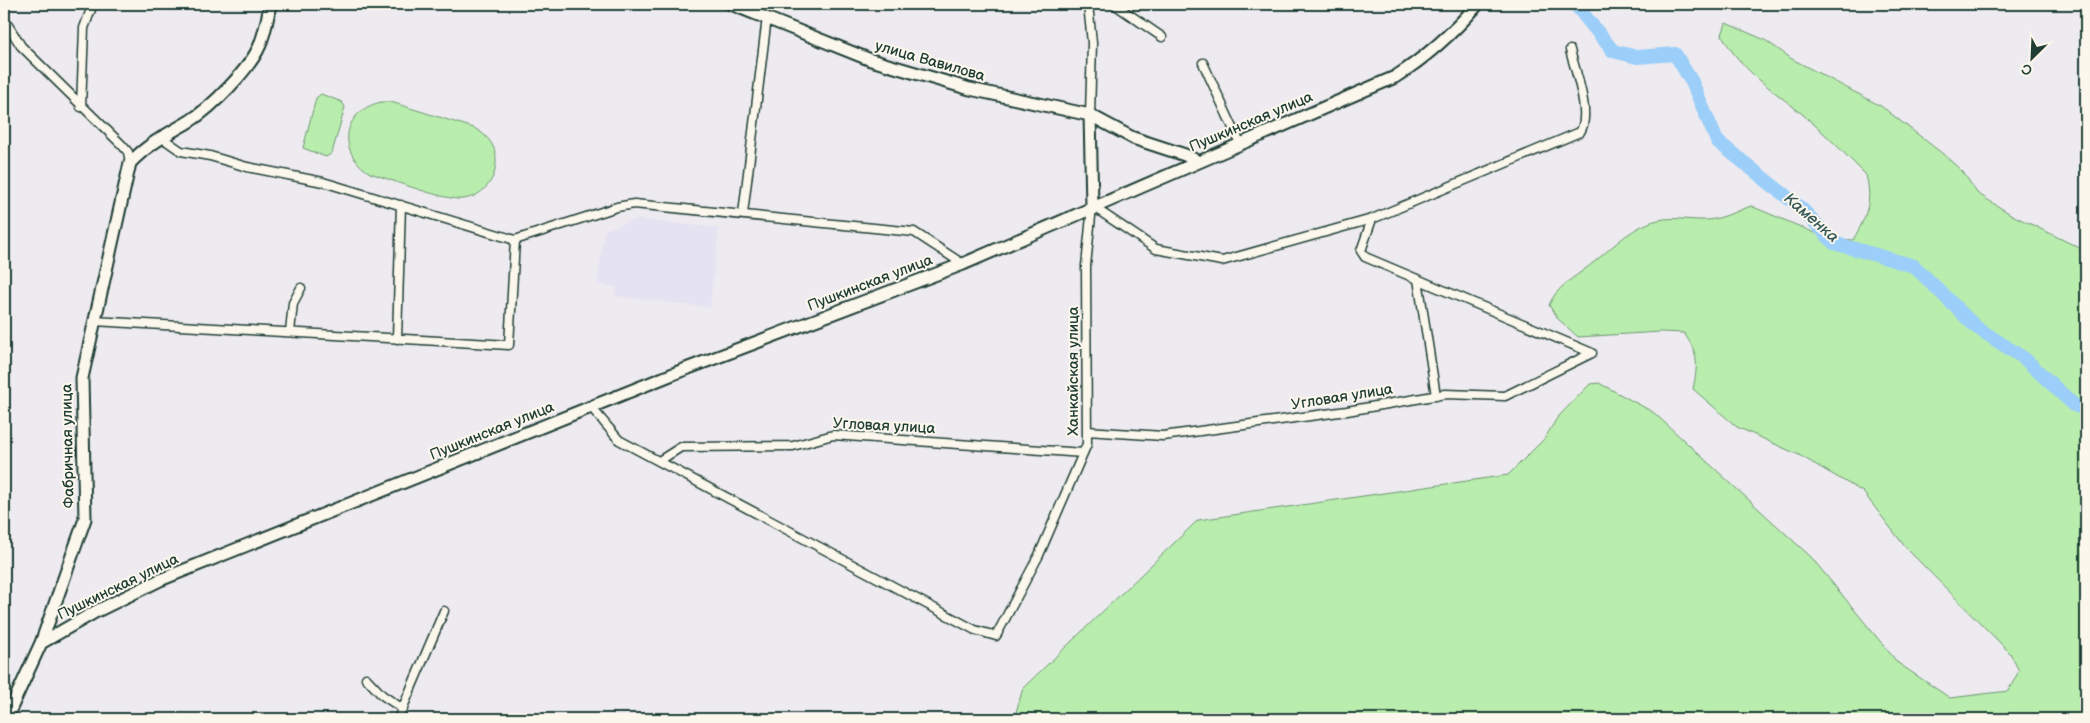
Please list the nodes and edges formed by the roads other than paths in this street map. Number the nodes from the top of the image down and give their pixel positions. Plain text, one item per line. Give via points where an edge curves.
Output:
1 (93, 4) edge
2 (270, 4) edge
3 (731, 4) edge
4 (1088, 4) edge
5 (1114, 4) edge
6 (1478, 4) edge
7 (768, 17) junction
8 (4, 19) edge
9 (1162, 37) dead end
10 (1570, 50) dead end
11 (1203, 63) dead end
12 (81, 106) junction
13 (1090, 115) junction
14 (161, 136) junction
15 (1240, 143) junction
16 (1197, 161) junction
17 (130, 163) junction
18 (401, 205) junction
19 (1092, 206) junction
20 (743, 214) junction
21 (1372, 219) junction
22 (515, 240) junction
23 (962, 264) junction
24 (1418, 279) junction
25 (301, 288) dead end
26 (94, 321) junction
27 (290, 332) junction
28 (397, 339) junction
29 (1436, 396) junction
30 (592, 407) junction
31 (1087, 431) junction
32 (1083, 453) junction
33 (659, 462) junction
34 (444, 611) dead end
35 (41, 643) junction
36 (366, 678) dead end
37 (403, 708) junction
38 (6, 719) edge
39 (398, 719) edge

1 - 12 street via 84,28
2 - 14 main road via 268,22 259,47 246,67 191,120
3 - 7 main road, улица Вавилова
4 - 13 street via 1092,43
5 - 9 street
6 - 15 main road, Пушкинская улица via 1451,36 1395,77
7 - 13 main road, улица Вавилова via 870,60 970,89
7 - 20 street
8 - 12 street via 21,46
10 - 21 street via 1584,108 1584,127 1580,132
11 - 15 street
12 - 17 street via 122,145 128,152
13 - 16 main road, улица Вавилова via 1133,138
13 - 19 main road
14 - 17 main road
14 - 18 street via 181,152 323,182
15 - 16 main road, Пушкинская улица
16 - 19 main road, Пушкинская улица
17 - 26 main road, Фабричная улица
18 - 22 street
18 - 28 street
19 - 21 street via 1156,249 1222,261
19 - 23 main road, Пушкинская улица
19 - 31 street, Ханкайская улица via 1086,266
20 - 22 street, Пушкинская улица via 634,204
20 - 23 street, Пушкинская улица via 914,232
21 - 24 street via 1362,254
22 - 28 street via 508,345
23 - 30 main road, Пушкинская улица
24 - 29 street
24 - 29 street, Угловая улица via 1592,353 1505,396
25 - 27 street via 293,303
26 - 27 street
26 - 35 main road, Фабричная улица via 81,390 85,519
27 - 28 street
29 - 31 street, Угловая улица via 1163,436
30 - 33 street via 619,440
30 - 35 main road, Пушкинская улица via 160,580
31 - 32 street, Ханкайская улица
32 - 33 street, Угловая улица via 833,434 793,446 681,447
32 - 33 street, Ханкайская улица via 1039,555 996,636 975,630
34 - 37 street
35 - 38 main road, Фабричная улица
36 - 37 street via 382,695
37 - 39 street

